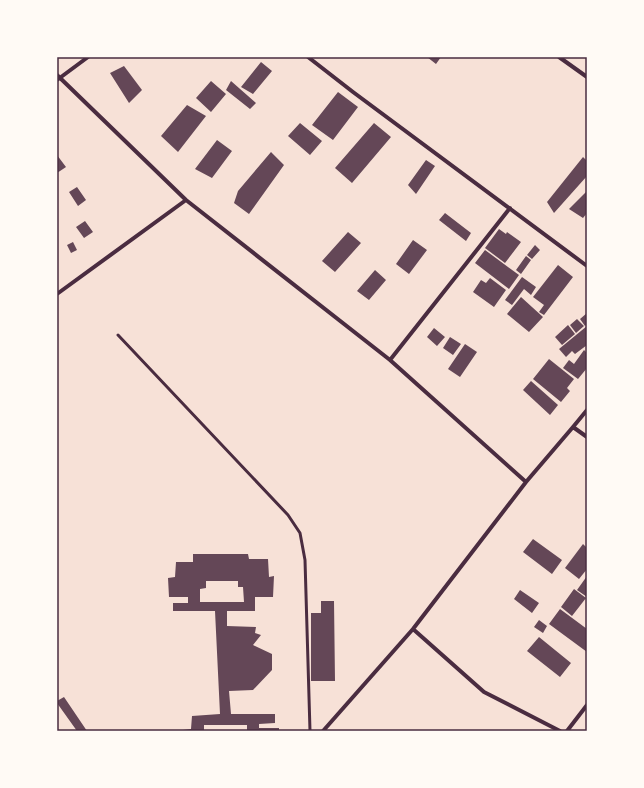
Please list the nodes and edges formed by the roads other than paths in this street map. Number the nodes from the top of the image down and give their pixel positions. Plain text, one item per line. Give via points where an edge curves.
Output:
1 (88, 57) edge
2 (308, 57) edge
3 (559, 57) edge
4 (587, 77) edge
5 (58, 78) edge
6 (186, 200) junction
7 (510, 208) junction
8 (587, 266) edge
9 (57, 294) edge
10 (118, 335) dead end
11 (390, 360) junction
12 (587, 410) edge
13 (573, 427) junction
14 (587, 437) edge
15 (526, 482) junction
16 (413, 629) junction
17 (587, 705) edge
18 (310, 731) edge
19 (323, 731) edge
20 (560, 731) edge
21 (567, 731) edge

1 - 5 street
2 - 7 street
3 - 4 street
5 - 6 street
6 - 9 street
6 - 11 street
7 - 8 street
7 - 11 street
10 - 18 lane via 288,515 300,533 305,560
11 - 15 street
12 - 13 street
13 - 14 street
13 - 15 street
15 - 16 street
16 - 19 street
16 - 20 street via 484,692
17 - 21 street

